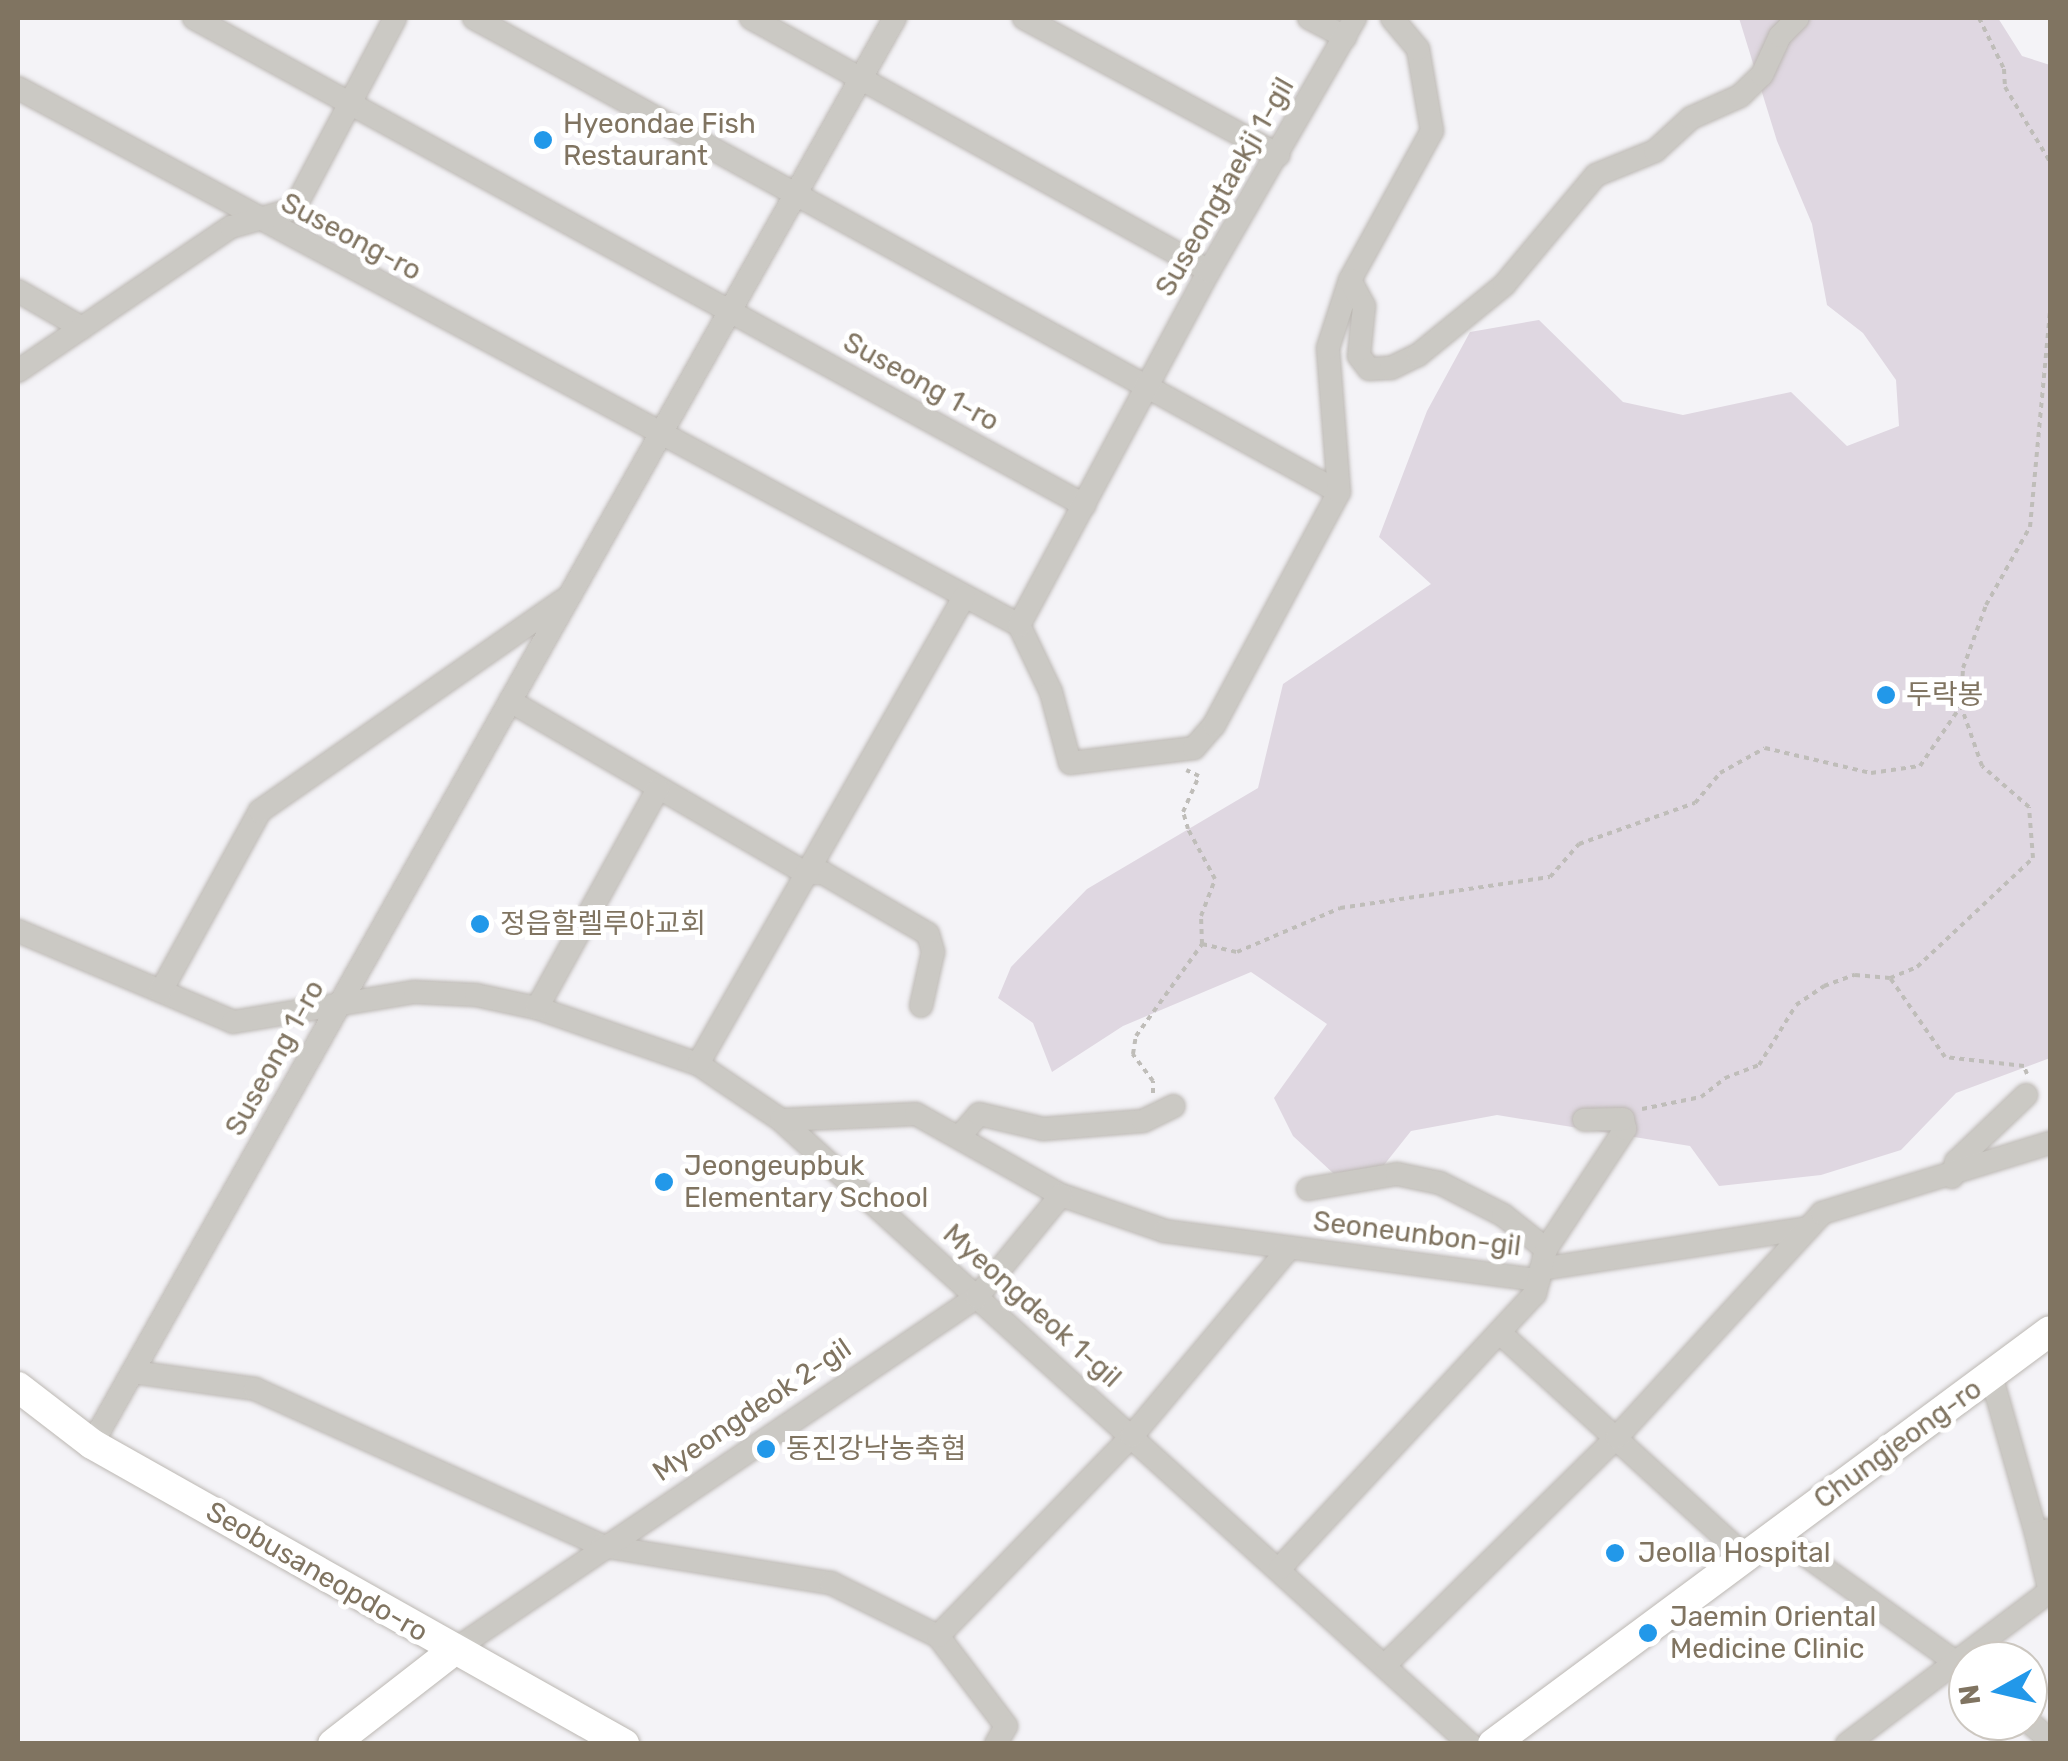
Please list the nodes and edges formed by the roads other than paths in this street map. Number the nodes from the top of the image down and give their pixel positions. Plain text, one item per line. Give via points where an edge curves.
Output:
1 (194, 18) edge
2 (395, 18) edge
3 (474, 18) edge
4 (750, 18) edge
5 (895, 18) edge
6 (1024, 18) edge
7 (1309, 18) edge
8 (1392, 18) edge
9 (1798, 18) edge
10 (1350, 27) edge
11 (861, 78) junction
12 (18, 88) edge
13 (346, 102) junction
14 (1278, 155) junction
15 (796, 194) junction
16 (259, 223) junction
17 (1209, 271) junction
18 (1350, 280) junction
19 (18, 291) edge
20 (730, 311) junction
21 (82, 328) junction
22 (18, 371) edge
23 (1148, 387) junction
24 (661, 434) junction
25 (1339, 492) junction
26 (1084, 505) junction
27 (570, 596) junction
28 (964, 597) junction
29 (1019, 625) junction
30 (510, 701) junction
31 (658, 789) junction
32 (806, 873) junction
33 (18, 931) edge
34 (160, 992) junction
35 (342, 1000) junction
36 (921, 1006) dead end
37 (537, 1008) junction
38 (698, 1064) junction
39 (2026, 1096) road end
40 (1174, 1106) dead end
41 (781, 1120) junction
42 (1584, 1120) dead end
43 (959, 1138) junction
44 (2050, 1143) edge
45 (1952, 1177) junction
46 (1308, 1189) dead end
47 (1061, 1195) junction
48 (1808, 1228) junction
49 (1289, 1248) junction
50 (1542, 1266) junction
51 (976, 1297) junction
52 (2050, 1332) edge
53 (1500, 1333) junction
54 (133, 1372) junction
55 (1991, 1375) junction
56 (18, 1387) edge
57 (1132, 1436) junction
58 (1617, 1437) junction
59 (92, 1444) junction
60 (2044, 1531) edge
61 (1776, 1534) junction
62 (602, 1546) junction
63 (1745, 1556) junction
64 (1280, 1568) junction
65 (2050, 1592) edge
66 (938, 1636) junction
67 (1992, 1641) edge
68 (454, 1650) junction
69 (1948, 1656) edge
70 (1386, 1664) junction
71 (1948, 1675) edge
72 (334, 1744) edge
73 (624, 1744) edge
74 (996, 1744) edge
75 (1470, 1744) edge
76 (1493, 1744) edge
77 (1847, 1744) edge

1 - 13 street
2 - 13 street
3 - 15 street
4 - 11 street
5 - 11 street, Suseong 1-ro
6 - 14 street
7 - 10 street
8 - 18 street via 1418,49 1432,131
9 - 18 street via 1780,36 1762,75 1740,96 1691,118 1655,151 1596,175 1541,247 1430,348 1391,368 1369,370 1359,356 1364,306
10 - 14 street, Suseongtaekji 1-gil
11 - 15 street, Suseong 1-ro
11 - 17 street
12 - 16 street, Suseong-ro
13 - 16 street via 294,209
13 - 20 street
14 - 17 street, Suseongtaekji 1-gil
15 - 20 street, Suseong 1-ro
15 - 23 street
16 - 21 street via 231,228
16 - 24 street, Suseong-ro
17 - 23 street, Suseongtaekji 1-gil
18 - 25 street via 1328,348
19 - 21 street
20 - 24 street, Suseong 1-ro
20 - 26 street, Suseong 1-ro
21 - 22 street
23 - 25 street
23 - 26 street, Suseongtaekji 1-gil
24 - 27 street, Suseong 1-ro
24 - 28 street
25 - 29 street via 1214,725 1194,748 1070,764 1051,692
26 - 29 street, Suseongtaekji 1-gil
27 - 30 street, Suseong 1-ro
27 - 34 street via 260,811
28 - 29 street
28 - 32 street
30 - 31 street
30 - 35 street, Suseong 1-ro
31 - 32 street
31 - 37 street
32 - 36 street via 822,872 928,934 933,952
32 - 38 street
33 - 34 street, Myeongdeok 1-gil
34 - 35 street, Myeongdeok 1-gil via 233,1022
35 - 37 street, Myeongdeok 1-gil via 415,992
35 - 54 street, Suseong 1-ro
37 - 38 street, Myeongdeok 1-gil
38 - 41 street, Myeongdeok 1-gil
39 - 45 street via 1956,1162
40 - 43 street via 1150,1118 1042,1129 979,1114
41 - 43 street, Seoneunbon-gil via 916,1114
41 - 51 street, Myeongdeok 1-gil
42 - 50 street, Seoneunbon-gil via 1624,1119 1626,1129
43 - 47 street, Seoneunbon-gil
44 - 45 street via 2028,1145
45 - 48 street via 1890,1188 1822,1212
46 - 50 street, Seoneunbon-gil via 1397,1174 1440,1183 1502,1215
47 - 49 street, Seoneunbon-gil via 1164,1230
47 - 51 street, Myeongdeok 2-gil
48 - 50 street
48 - 58 street
49 - 50 street, Seoneunbon-gil
49 - 57 street, Seoneunbon-gil
50 - 53 street via 1535,1294
51 - 57 street, Myeongdeok 1-gil
51 - 62 street, Myeongdeok 2-gil
52 - 55 main road, Chungjeong-ro
53 - 58 street
53 - 64 street
54 - 59 street, Suseong 1-ro
54 - 62 street via 254,1389
55 - 60 street
55 - 61 main road, Chungjeong-ro
56 - 59 main road, Seobusaneopdo-ro
57 - 64 street, Myeongdeok 1-gil
57 - 66 street
58 - 63 street
58 - 70 street
59 - 68 main road, Seobusaneopdo-ro
60 - 65 street
61 - 63 main road, Chungjeong-ro
61 - 69 street
62 - 66 street via 832,1583
62 - 68 street, Myeongdeok 2-gil
63 - 76 main road, Chungjeong-ro
64 - 70 street, Myeongdeok 1-gil
65 - 67 street
66 - 74 street via 1006,1726
68 - 72 main road
68 - 73 main road, Seobusaneopdo-ro
70 - 75 street, Myeongdeok 1-gil
71 - 77 street

